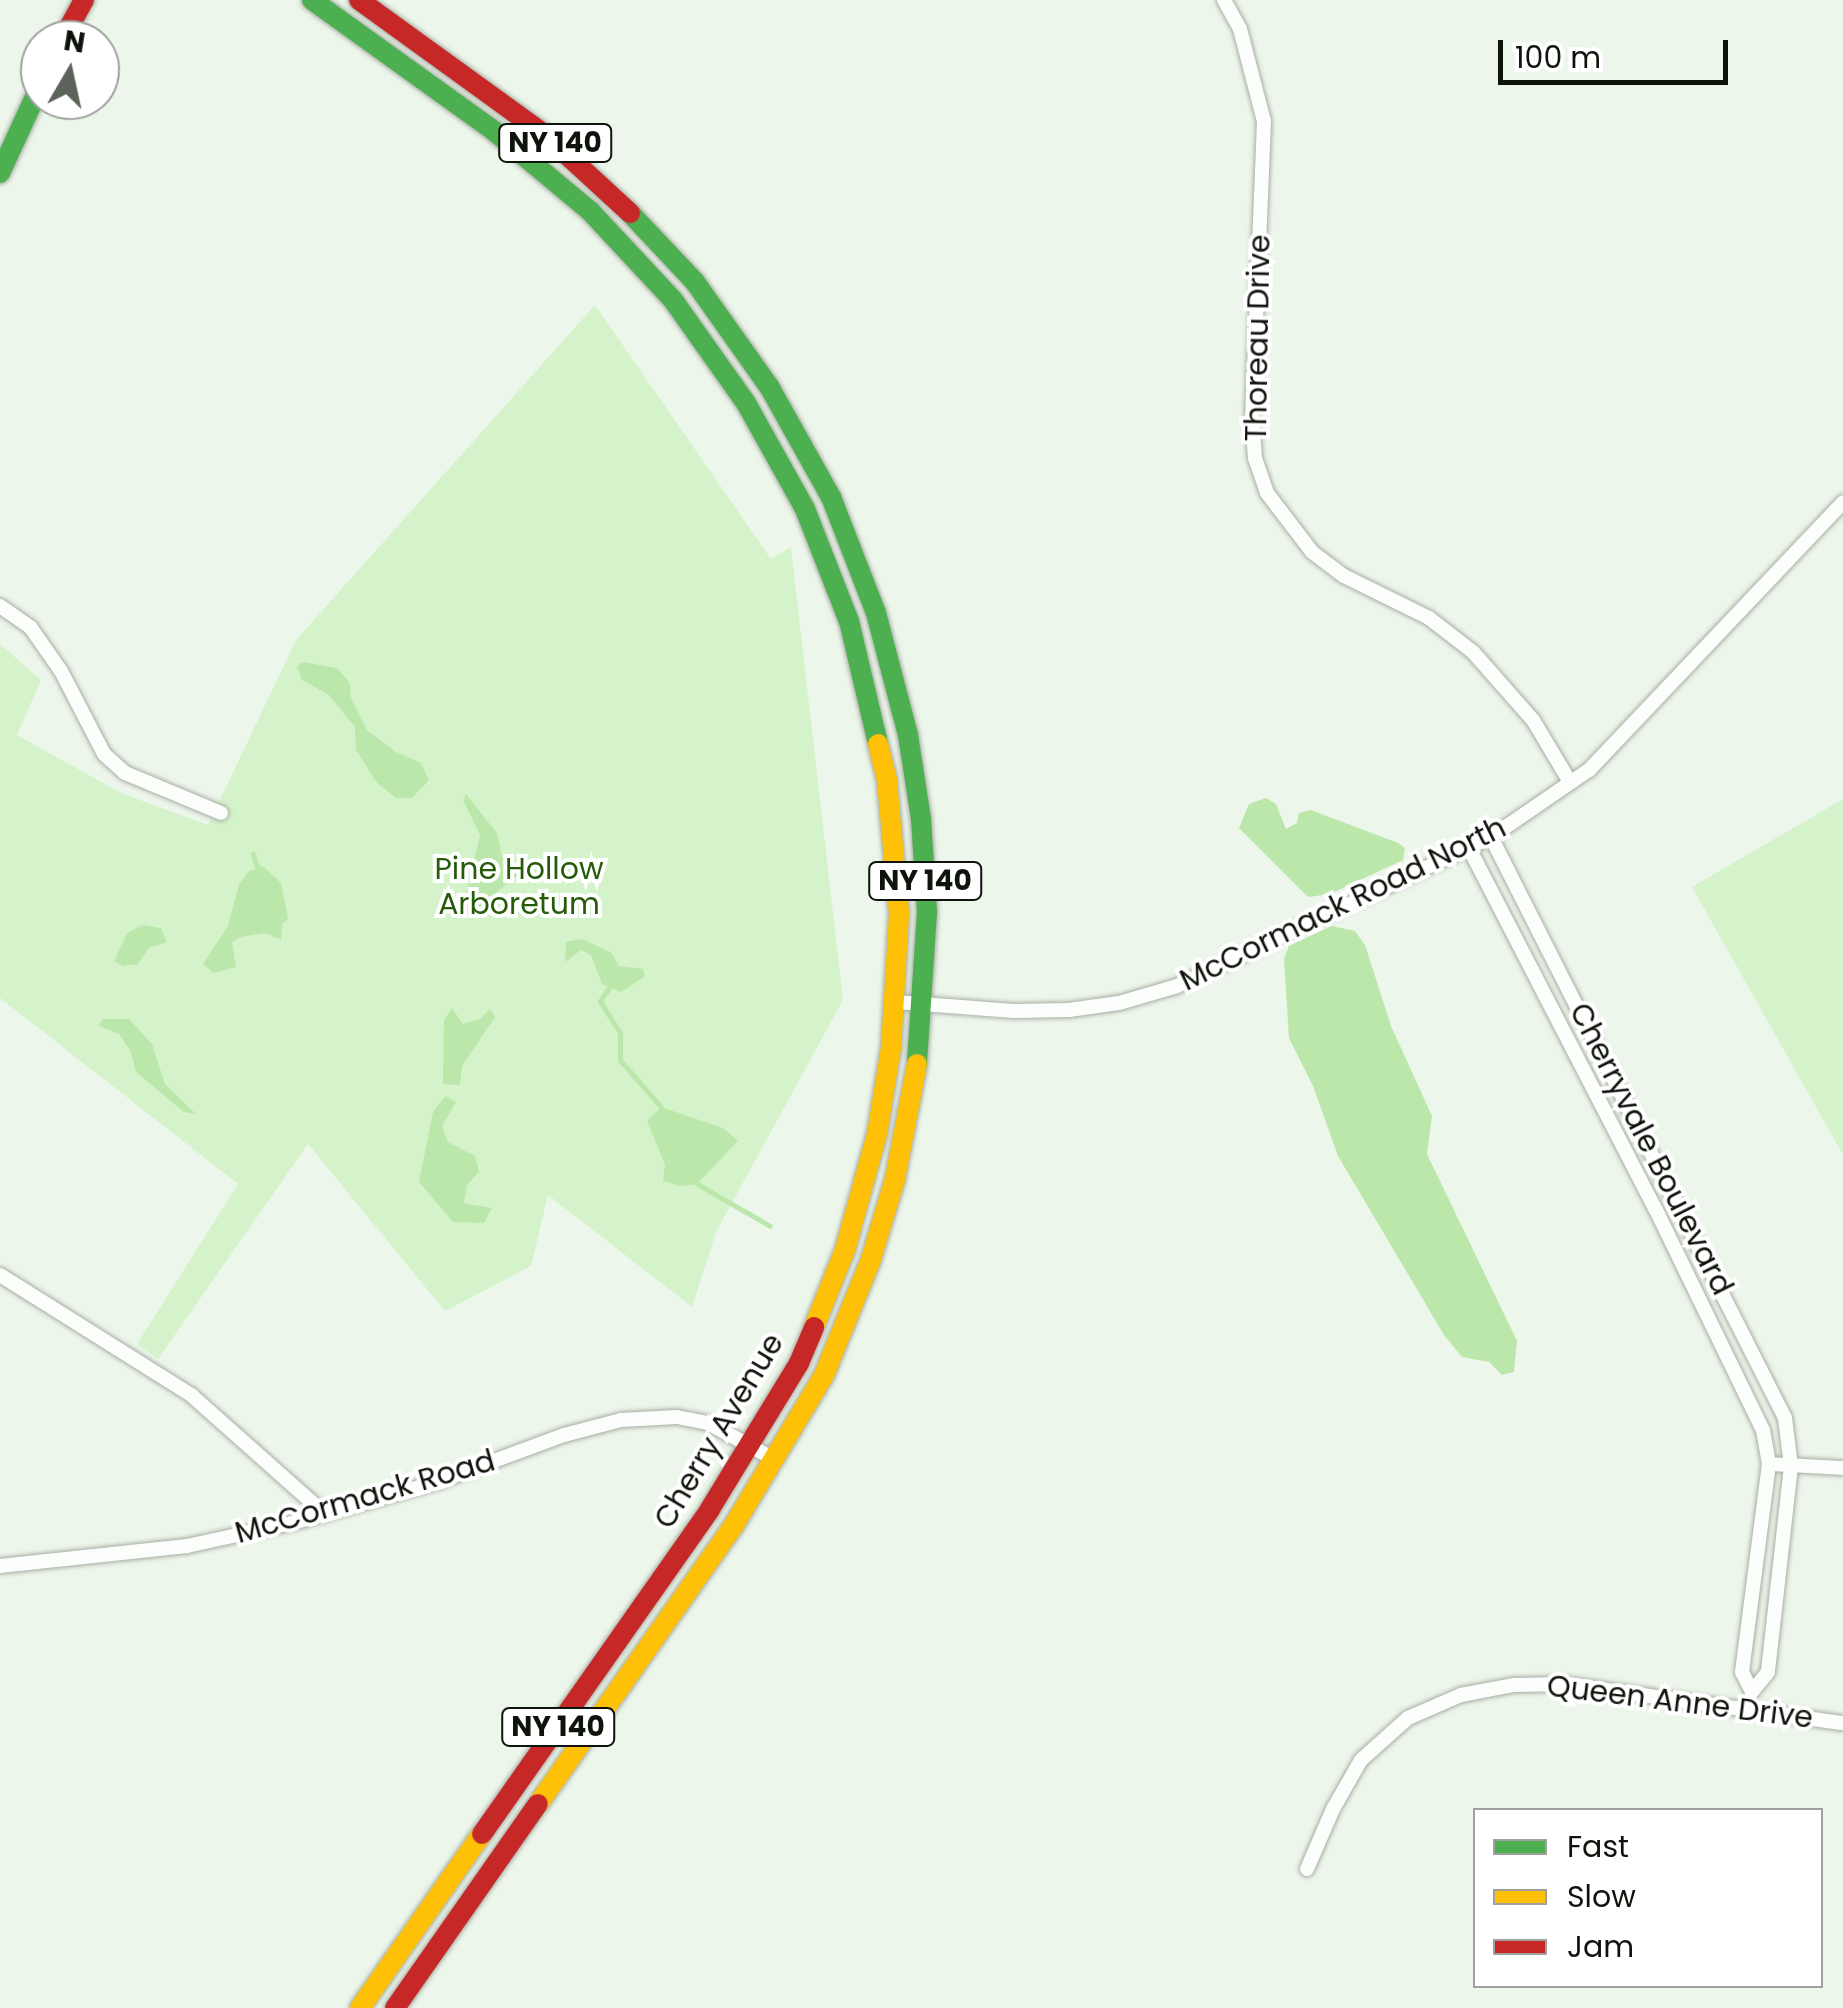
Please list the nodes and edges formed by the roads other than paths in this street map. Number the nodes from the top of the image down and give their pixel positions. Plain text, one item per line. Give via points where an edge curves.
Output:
1 (312, 0) edge
2 (359, 0) edge
3 (1224, 0) edge
4 (24, 120) edge
5 (0, 173) edge
6 (1843, 502) edge
7 (0, 606) edge
8 (1570, 782) junction
9 (221, 813) dead end
10 (1492, 837) junction
11 (1469, 848) junction
12 (896, 1002) junction
13 (924, 1005) junction
14 (1583, 1016) junction
15 (1562, 1026) junction
16 (1678, 1200) junction
17 (1656, 1210) junction
18 (0, 1275) edge
19 (752, 1445) junction
20 (776, 1460) junction
21 (1769, 1464) junction
22 (1791, 1466) junction
23 (1843, 1468) edge
24 (325, 1514) junction
25 (0, 1566) edge
26 (1752, 1692) junction
27 (1750, 1710) junction
28 (1843, 1723) edge
29 (1306, 1870) dead end
30 (360, 2008) edge
31 (395, 2008) edge

1 - 12 main road, Cherry Avenue / NY 140 via 516,147 590,211 682,312 767,437 822,546 872,702 897,866
2 - 13 main road, Cherry Avenue / NY 140 via 544,134 609,192 695,282 791,423 862,573 908,735 924,865
3 - 8 street, Thoreau Drive via 1240,29 1264,120 1252,416 1255,458 1267,492 1312,552 1344,576 1429,618 1473,652 1533,720
4 - 5 main road
6 - 8 street, McCormack Road North via 1642,716
7 - 9 street via 31,628 104,754 125,773
8 - 10 street, McCormack Road North
10 - 11 street, McCormack Road North
10 - 14 street, Cherryvale Boulevard
11 - 13 street, McCormack Road North via 1176,986 1119,1003 1070,1010
11 - 15 street, Cherryvale Boulevard
12 - 13 street, McCormack Road North
12 - 19 main road, Cherry Avenue / NY 140 via 876,1134 845,1250 799,1363
13 - 20 main road, Cherry Avenue / NY 140 via 907,1126 876,1246 824,1375
14 - 15 street
14 - 16 street, Cherryvale Boulevard
15 - 17 street, Cherryvale Boulevard
16 - 17 street
16 - 22 street, Cherryvale Boulevard via 1786,1418
17 - 21 street, Cherryvale Boulevard via 1755,1408
18 - 24 street via 191,1395
19 - 20 street, McCormack Road
19 - 24 street, McCormack Road via 694,1420 621,1420
19 - 30 main road, Cherry Avenue / NY 140
20 - 31 main road, Cherry Avenue / NY 140
21 - 22 street
21 - 26 street, Queen Anne Drive via 1742,1672
22 - 23 street
22 - 26 street, Queen Anne Drive via 1768,1672
24 - 25 street, McCormack Road via 187,1546
26 - 27 street
27 - 28 street, Queen Anne Drive
27 - 29 street, Queen Anne Drive via 1564,1684 1462,1695 1408,1718 1361,1760

